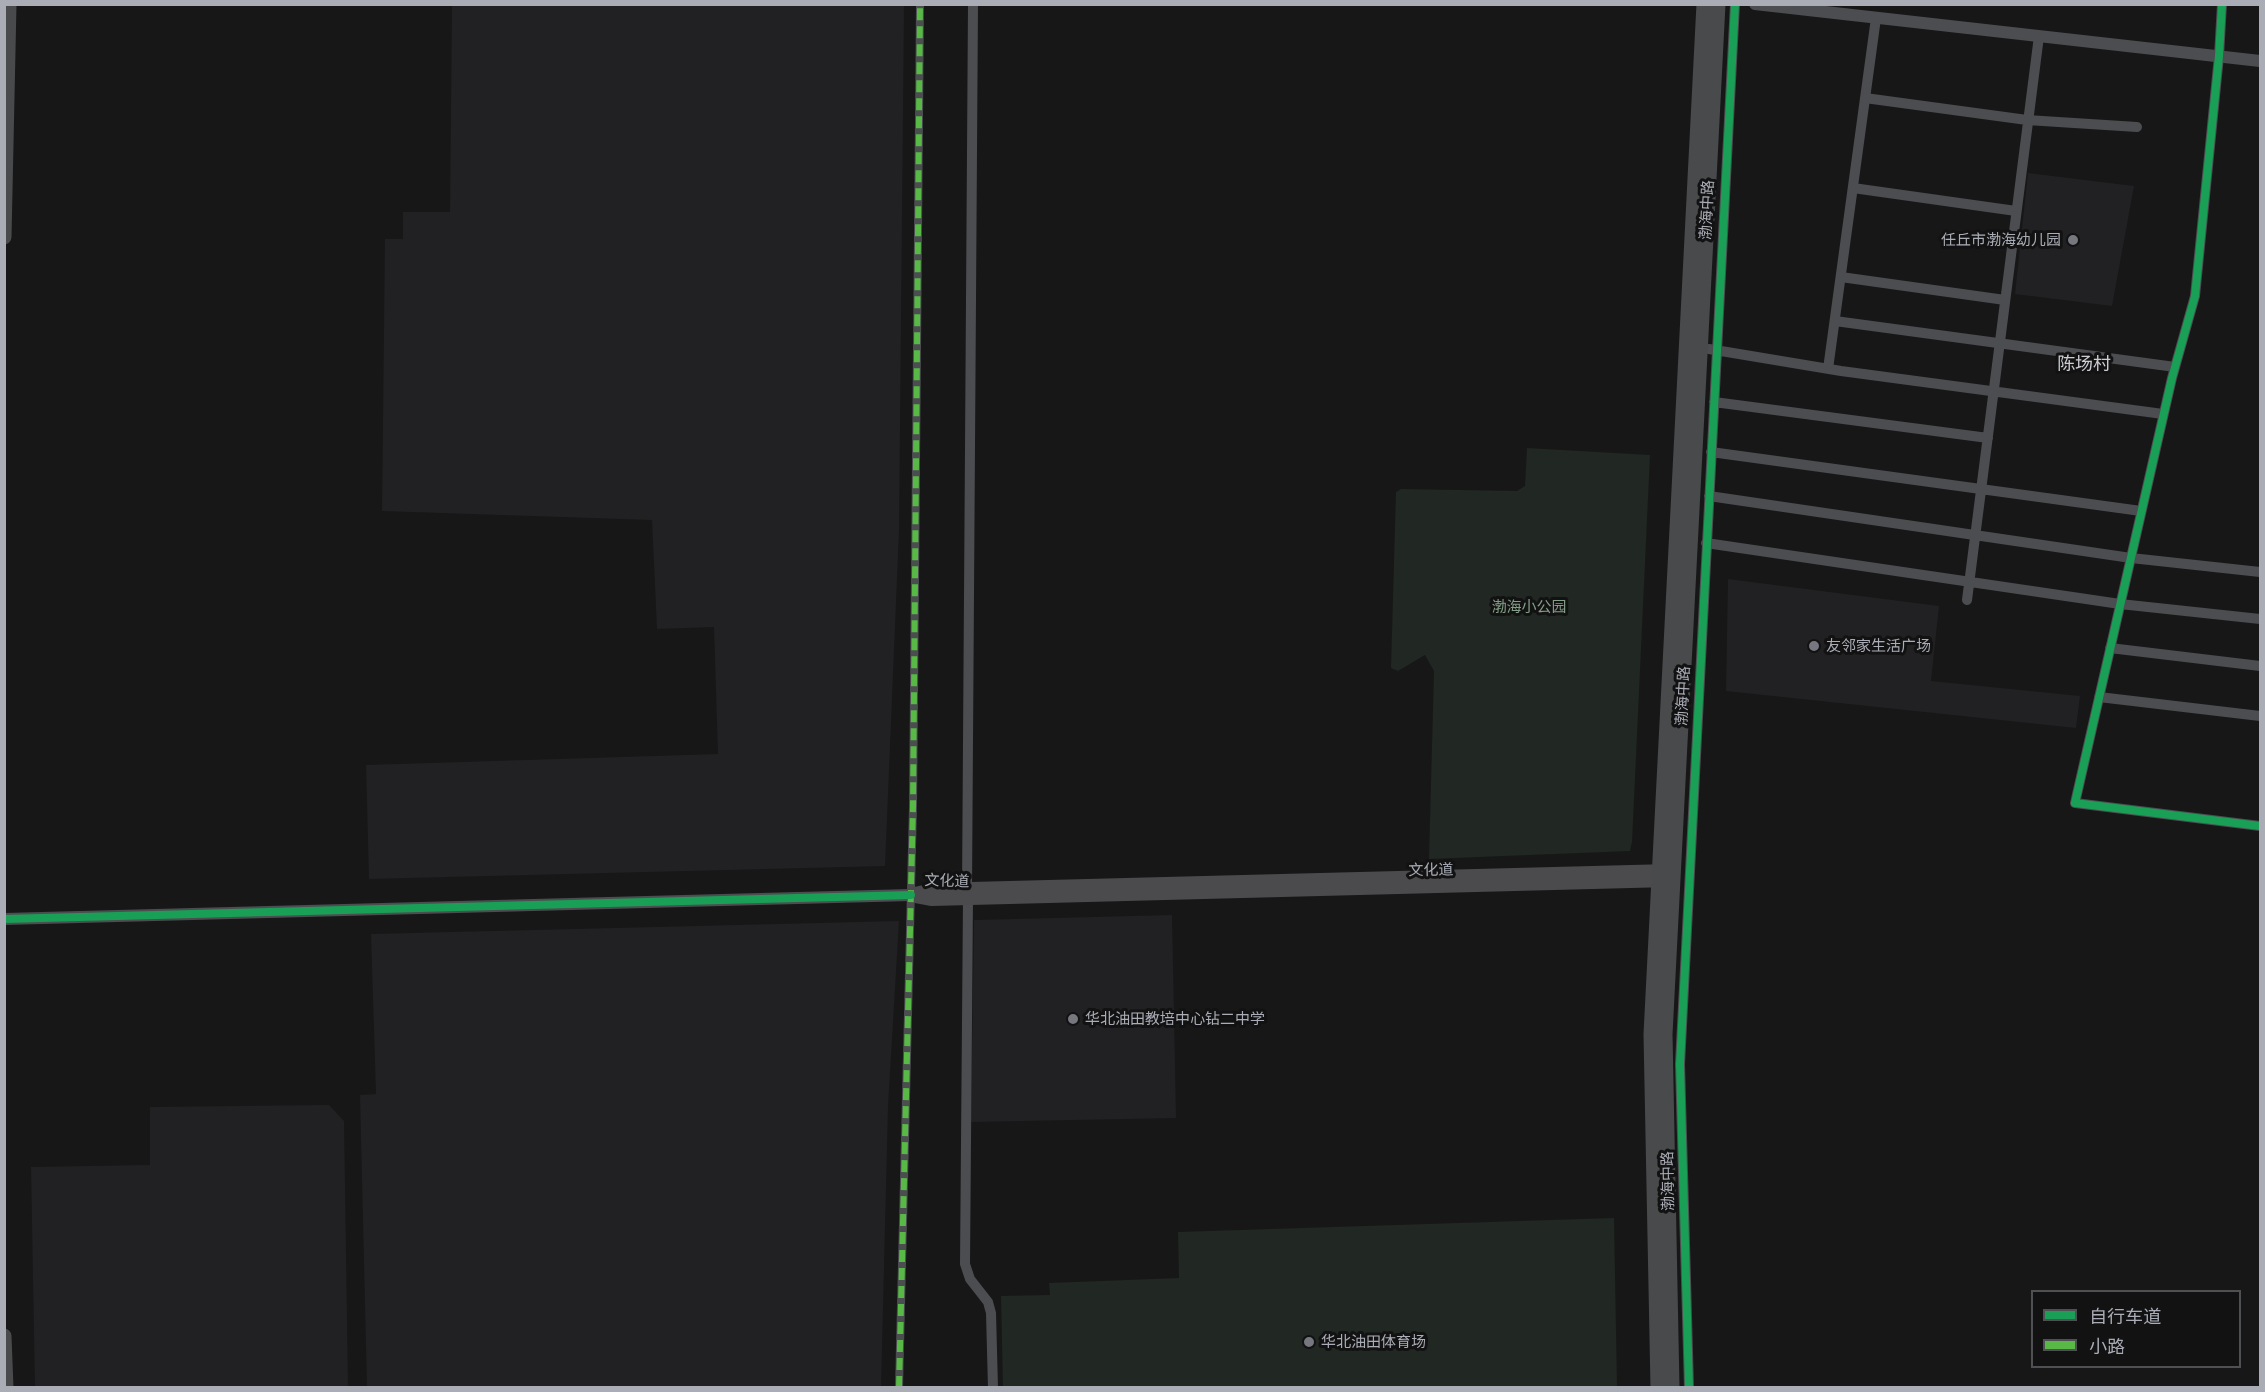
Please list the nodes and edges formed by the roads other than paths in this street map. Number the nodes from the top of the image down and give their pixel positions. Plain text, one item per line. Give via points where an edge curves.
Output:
1 (9, 4) edge
2 (920, 4) edge
3 (973, 4) edge
4 (1704, 4) edge
5 (1718, 4) edge
6 (1735, 4) edge
7 (1755, 4) edge
8 (2222, 4) edge
9 (1876, 18) junction
10 (2038, 36) junction
11 (2219, 56) junction
12 (2260, 61) edge
13 (1865, 98) junction
14 (2028, 120) junction
15 (2137, 127) dead end
16 (1853, 188) junction
17 (2016, 211) junction
18 (4, 237) edge
19 (1841, 277) junction
20 (2005, 300) junction
21 (1835, 321) junction
22 (2000, 345) junction
23 (1700, 347) junction
24 (1716, 350) junction
25 (2175, 367) junction
26 (1828, 369) junction
27 (1994, 392) junction
28 (1714, 402) junction
29 (2163, 414) junction
30 (1988, 438) junction
31 (1711, 452) junction
32 (1981, 489) junction
33 (1709, 496) junction
34 (2141, 511) junction
35 (1975, 535) junction
36 (1706, 543) junction
37 (2131, 558) junction
38 (2260, 572) edge
39 (1969, 580) junction
40 (1967, 600) dead end
41 (2120, 604) junction
42 (2260, 619) edge
43 (2110, 648) junction
44 (2260, 666) edge
45 (2099, 697) junction
46 (2260, 716) edge
47 (2260, 826) edge
48 (1666, 876) junction
49 (967, 894) junction
50 (911, 895) junction
51 (4, 919) edge
52 (4, 1336) edge
53 (6, 1388) edge
54 (899, 1388) edge
55 (993, 1388) edge
56 (1658, 1388) edge
57 (1672, 1388) edge
58 (1689, 1388) edge

1 - 18 main road
2 - 50 street
3 - 49 street
4 - 48 main road, 渤海中路
5 - 23 main road, 渤海中路
6 - 24 street
7 - 9 street
8 - 11 street
9 - 10 street
9 - 13 street
10 - 11 street
10 - 14 street
11 - 12 street
11 - 25 street via 2195,296
13 - 14 street
13 - 16 street
14 - 15 street
14 - 17 street
16 - 17 street
16 - 19 street
17 - 20 street
19 - 20 street
19 - 21 street
20 - 22 street
21 - 22 street
21 - 26 street
22 - 25 street
22 - 27 street
23 - 24 street
23 - 48 main road, 渤海中路
24 - 26 street
24 - 28 street
25 - 29 street
26 - 27 street
27 - 29 street
27 - 30 street
28 - 30 street
28 - 31 street
29 - 34 street
30 - 32 street
31 - 32 street
31 - 33 street
32 - 34 street
32 - 35 street
33 - 35 street
33 - 36 street
34 - 37 street
35 - 37 street
35 - 39 street
36 - 39 street
36 - 58 street via 1680,1064
37 - 38 street
37 - 41 street
39 - 40 street
39 - 41 street
41 - 42 street
41 - 43 street
43 - 44 street
43 - 45 street
45 - 46 street
45 - 47 street via 2075,803
48 - 49 main road, 文化道
48 - 56 main road, 渤海中路 via 1652,1034
48 - 57 main road, 渤海中路
49 - 50 main road, 文化道 via 932,899
49 - 55 street via 965,1264 991,1313
50 - 51 street
50 - 54 street
52 - 53 main road

